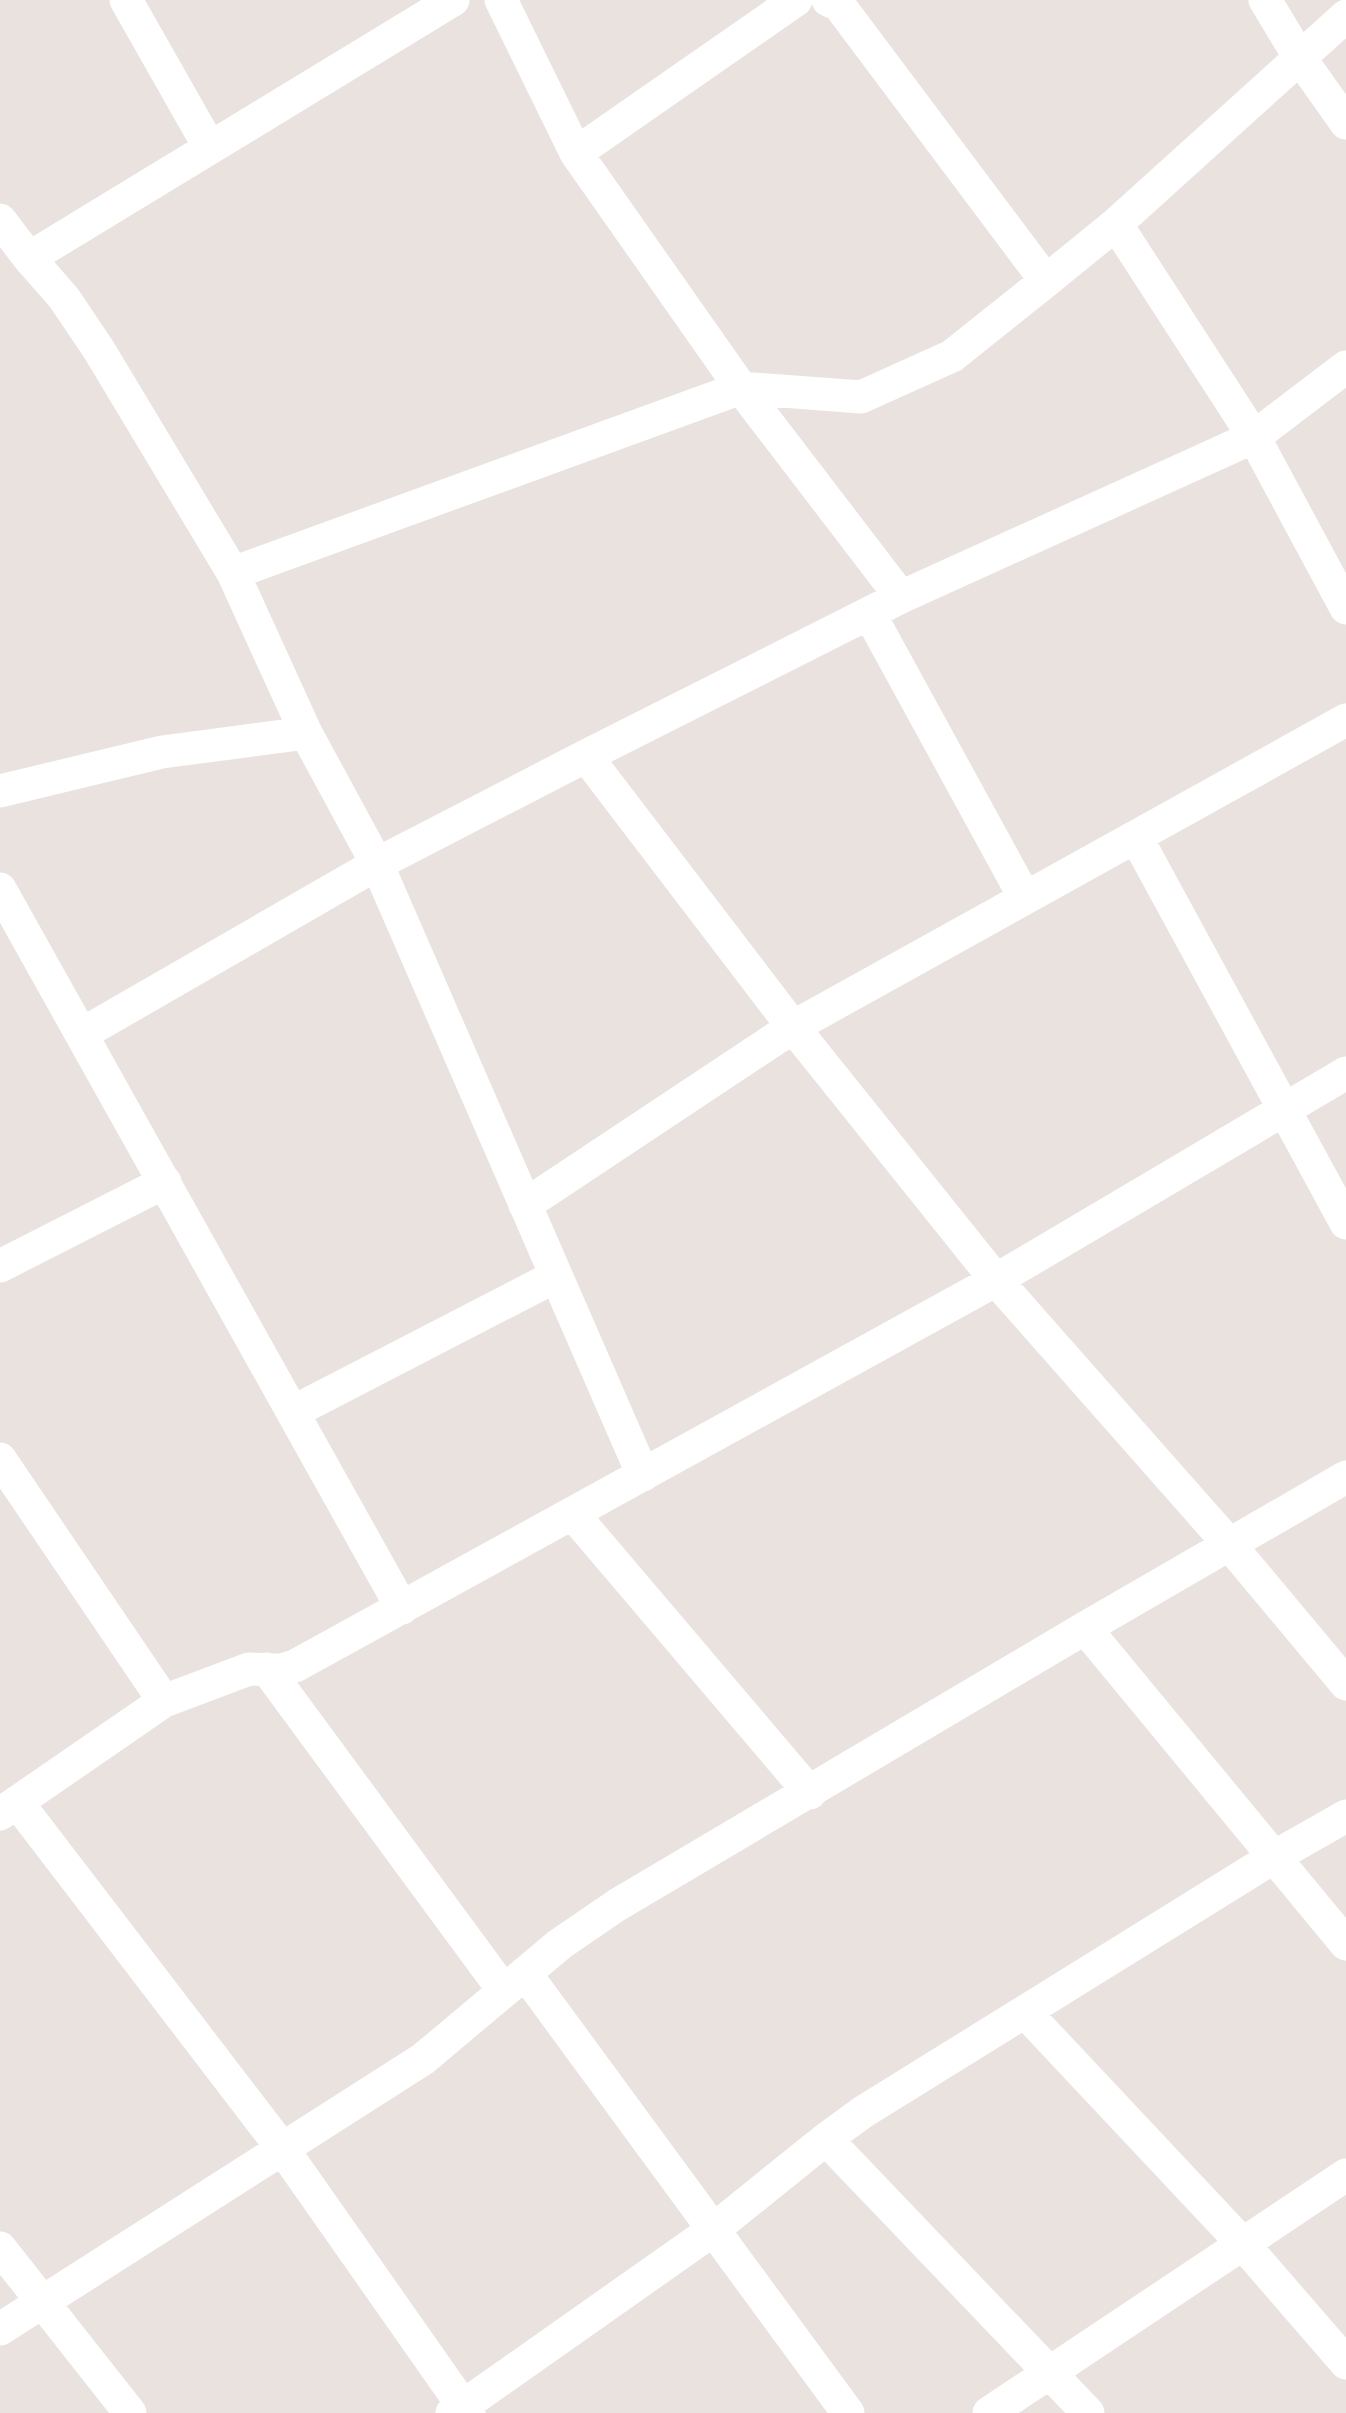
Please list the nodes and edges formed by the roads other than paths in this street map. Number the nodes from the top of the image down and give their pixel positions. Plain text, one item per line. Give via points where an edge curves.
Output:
1 (126, 0) edge
2 (453, 0) edge
3 (501, 0) edge
4 (796, 0) edge
5 (828, 0) edge
6 (1265, 0) edge
7 (1346, 16) edge
8 (1300, 58) junction
9 (1346, 123) edge
10 (210, 148) junction
11 (576, 153) junction
12 (0, 219) edge
13 (1116, 224) junction
14 (29, 258) junction
15 (1046, 281) junction
16 (1346, 367) edge
17 (741, 388) junction
18 (1254, 437) junction
19 (233, 573) junction
20 (901, 597) junction
21 (1346, 608) edge
22 (869, 613) junction
23 (1346, 720) edge
24 (306, 734) junction
25 (586, 756) junction
26 (0, 791) edge
27 (1136, 837) junction
28 (377, 864) junction
29 (0, 889) edge
30 (1025, 898) junction
31 (793, 1027) junction
32 (82, 1034) junction
33 (1346, 1072) edge
34 (1283, 1110) junction
35 (165, 1182) junction
36 (525, 1205) junction
37 (1346, 1223) edge
38 (0, 1266) edge
39 (556, 1276) junction
40 (996, 1280) junction
41 (293, 1412) junction
42 (0, 1459) edge
43 (643, 1475) junction
44 (1346, 1477) edge
45 (573, 1514) junction
46 (1229, 1544) junction
47 (402, 1608) junction
48 (1085, 1628) junction
49 (267, 1669) junction
50 (1346, 1684) edge
51 (164, 1701) junction
52 (810, 1793) junction
53 (9, 1808) edge
54 (1346, 1816) edge
55 (1274, 1857) junction
56 (1346, 1944) edge
57 (514, 1982) junction
58 (1025, 2012) junction
59 (826, 2139) junction
60 (282, 2148) junction
61 (1346, 2175) edge
62 (713, 2230) junction
63 (1243, 2244) junction
64 (0, 2248) edge
65 (43, 2301) junction
66 (0, 2329) edge
67 (1346, 2363) edge
68 (1050, 2372) junction
69 (462, 2411) edge
70 (130, 2413) edge
71 (848, 2413) edge
72 (989, 2413) edge
73 (1088, 2413) edge

1 - 10 street
2 - 10 street
3 - 11 street
4 - 11 street
5 - 15 street via 839,5
6 - 8 street
7 - 8 street
8 - 9 street
8 - 13 street
10 - 14 street
11 - 17 street
12 - 14 street
13 - 15 street
13 - 18 street
14 - 19 street via 64,298 99,350
15 - 17 street via 952,356 861,397
16 - 18 street
17 - 19 street
17 - 20 street
18 - 20 street
18 - 21 street
19 - 24 street
20 - 22 street
22 - 25 street
22 - 30 street
23 - 27 street
24 - 26 street via 162,752
24 - 28 street
25 - 28 street
25 - 31 street
27 - 30 street
27 - 34 street
28 - 32 street
28 - 36 street
29 - 32 street
30 - 31 street
31 - 36 street
31 - 40 street
32 - 35 street
33 - 34 street
34 - 37 street
34 - 40 street
35 - 38 street
35 - 41 street
36 - 39 street
39 - 41 street
39 - 43 street
40 - 43 street
40 - 46 street
41 - 47 street
42 - 51 street
43 - 45 street
44 - 46 street
45 - 47 street
45 - 52 street
46 - 48 street
46 - 50 street
47 - 49 street via 296,1666
48 - 52 street
48 - 55 street
49 - 51 street via 249,1669
49 - 57 street
51 - 53 street
52 - 57 street via 617,1905
53 - 60 street
54 - 55 street
55 - 56 street
55 - 58 street
57 - 60 street via 423,2059
57 - 62 street
58 - 59 street via 862,2112
58 - 63 street
59 - 62 street
59 - 68 street
60 - 65 street
60 - 69 street
61 - 63 street
62 - 69 street
62 - 71 street
63 - 67 street
63 - 68 street
64 - 65 street
65 - 66 street
65 - 70 street
68 - 72 street
68 - 73 street

